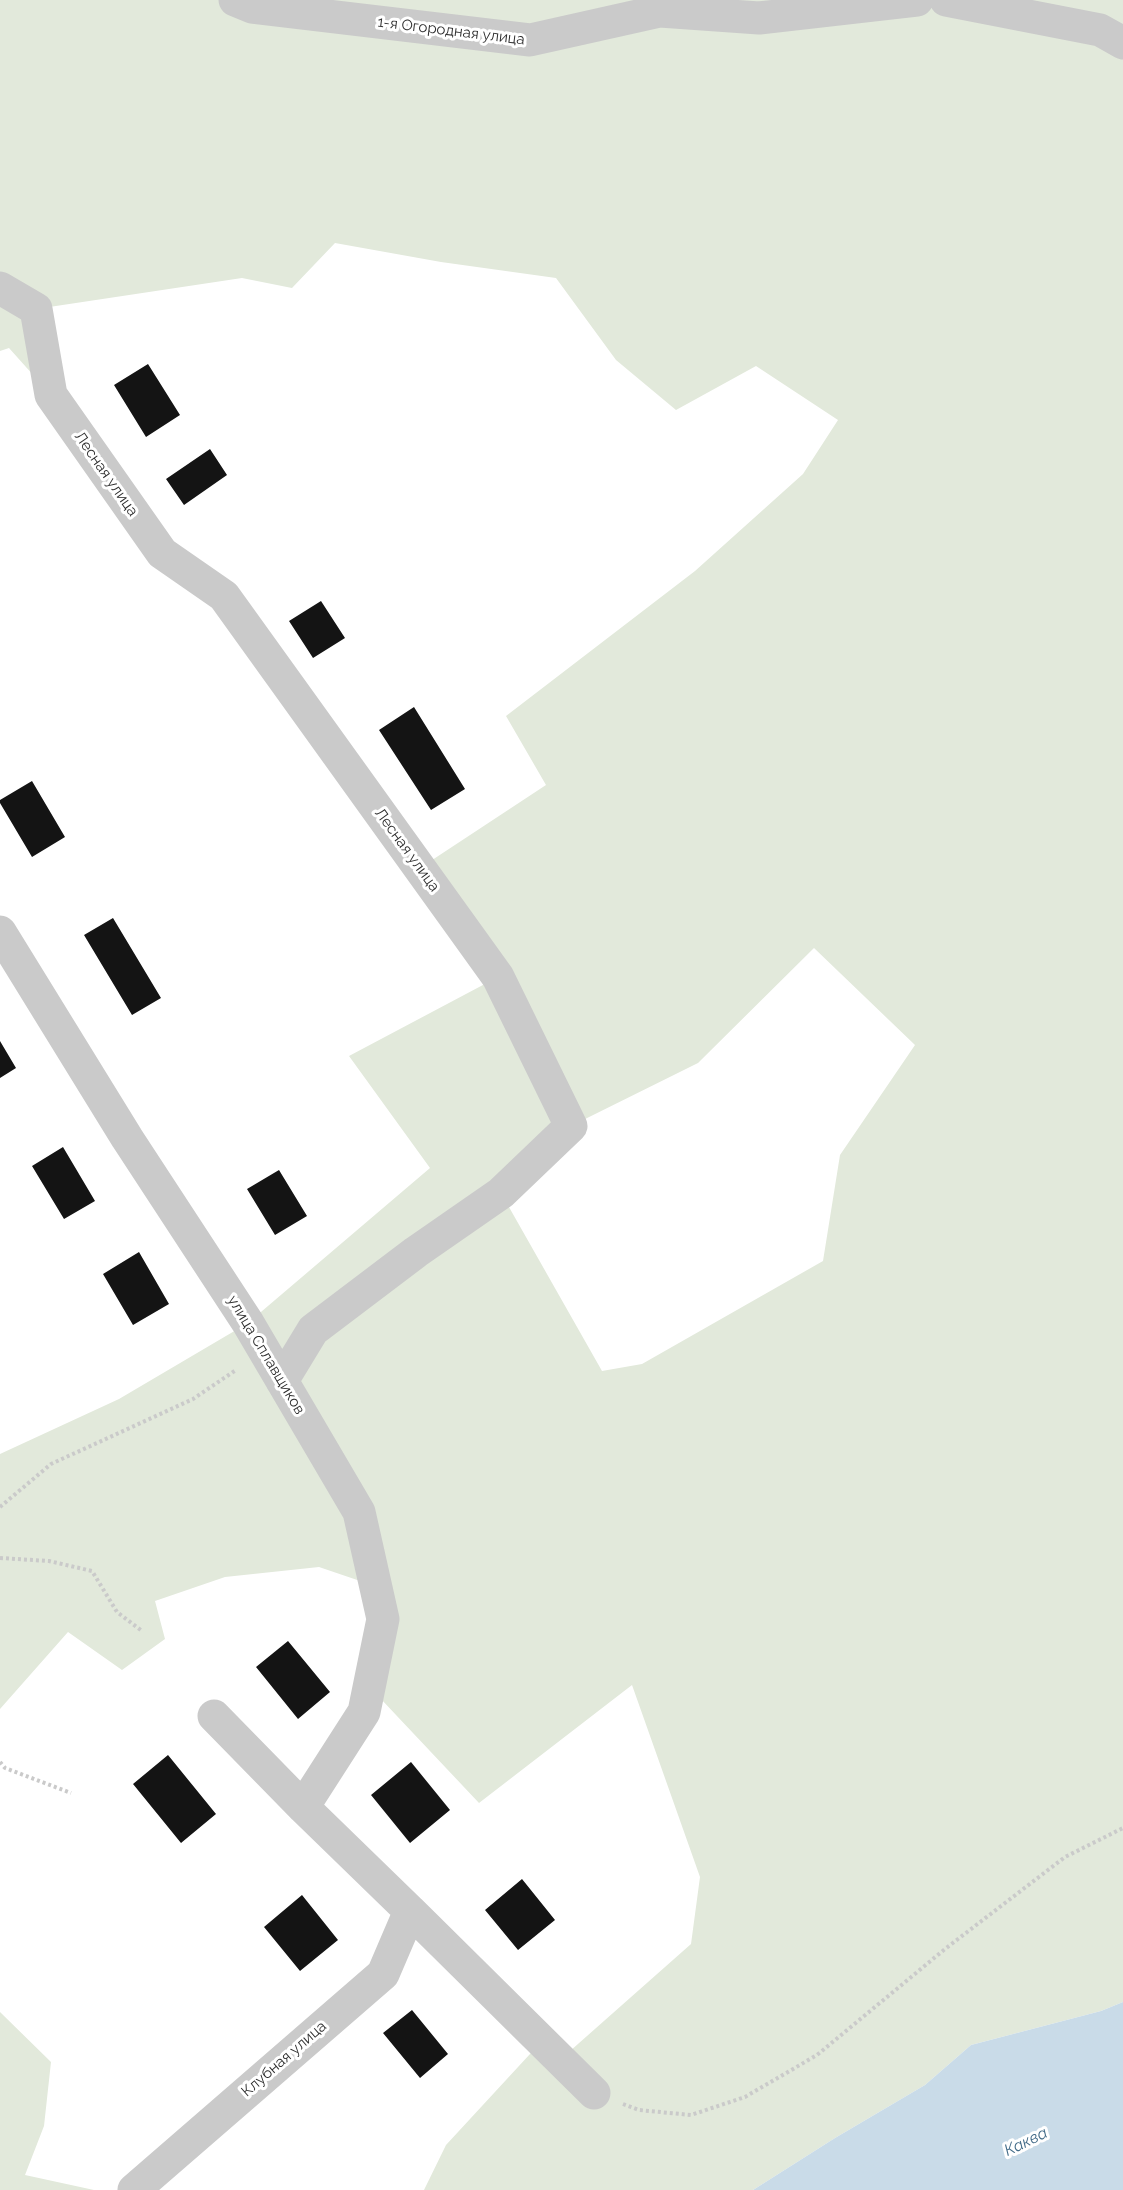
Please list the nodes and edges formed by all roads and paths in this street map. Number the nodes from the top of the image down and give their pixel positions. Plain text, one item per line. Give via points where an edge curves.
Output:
1 (234, 0) edge
2 (917, 0) edge
3 (946, 0) edge
4 (1123, 43) edge
5 (0, 288) edge
6 (0, 932) edge
7 (264, 1351) junction
8 (282, 1382) junction
9 (0, 1507) edge
10 (0, 1558) edge
11 (142, 1631) dead end
12 (214, 1716) dead end
13 (0, 1762) edge
14 (71, 1792) dead end
15 (303, 1807) junction
16 (1123, 1828) edge
17 (410, 1911) junction
18 (594, 2093) joint
19 (134, 2190) edge

1 - 2 street, 1-я Огородная улица via 252,7 530,40 660,10 759,18
3 - 4 street via 1100,30
5 - 8 street, Лесная улица via 36,309 51,395 162,553 224,596 498,977 571,1126 501,1193 314,1330
6 - 7 street, улица Сплавщиков
7 - 8 street, улица Сплавщиков
7 - 9 path via 193,1399 51,1464
8 - 15 street, улица Сплавщиков via 358,1512 383,1619 364,1712
10 - 11 path via 48,1561 92,1571 117,1611
12 - 15 street
13 - 14 path via 4,1768
15 - 17 street
16 - 18 path via 1065,1857 817,2055 745,2097 691,2115 639,2110
17 - 18 street
17 - 19 street, Клубная улица via 383,1974

